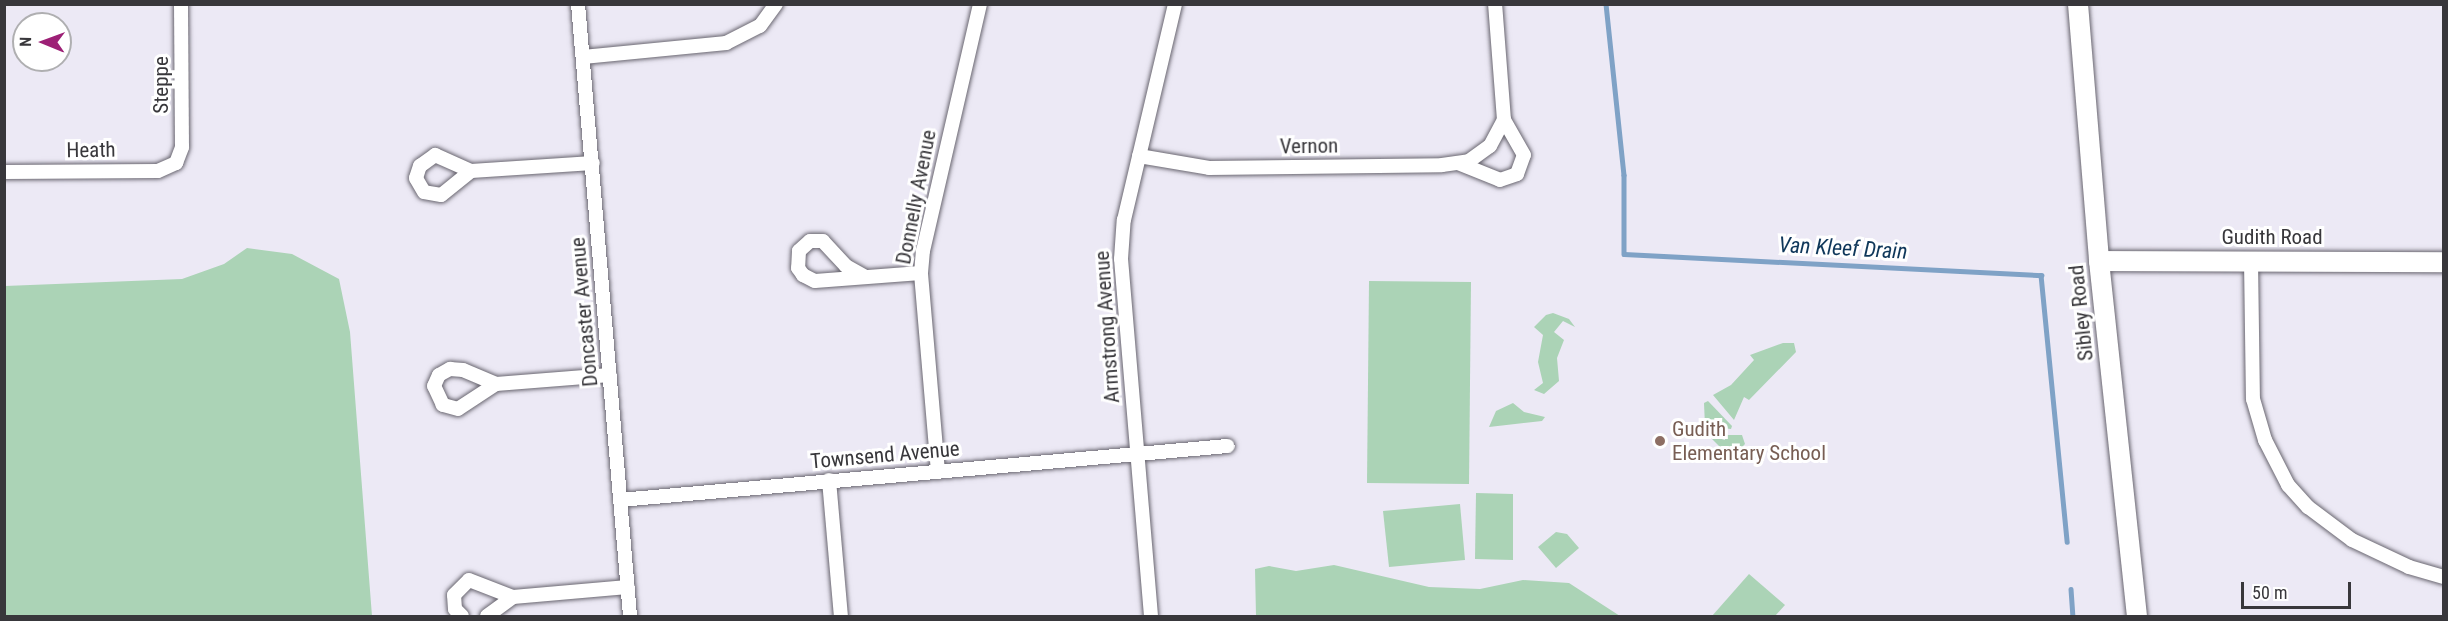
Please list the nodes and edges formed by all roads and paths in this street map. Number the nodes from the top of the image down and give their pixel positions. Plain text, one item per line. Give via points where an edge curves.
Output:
1 (181, 4) edge
2 (578, 4) edge
3 (776, 4) edge
4 (980, 4) edge
5 (1175, 4) edge
6 (1495, 4) edge
7 (2078, 4) edge
8 (583, 57) junction
9 (1504, 120) junction
10 (1139, 156) junction
11 (176, 163) joint
12 (592, 163) junction
13 (1458, 163) junction
14 (471, 171) dead end
15 (4, 172) edge
16 (2251, 260) junction
17 (2099, 261) junction
18 (2444, 262) edge
19 (921, 273) junction
20 (864, 276) junction
21 (610, 375) junction
22 (496, 384) dead end
23 (1228, 446) dead end
24 (1138, 456) junction
25 (938, 472) junction
26 (829, 480) junction
27 (620, 500) junction
28 (2444, 577) edge
29 (628, 587) junction
30 (513, 597) junction
31 (462, 616) edge
32 (487, 616) edge
33 (630, 616) edge
34 (841, 616) edge
35 (1151, 616) edge
36 (2137, 616) edge

1 - 11 street, Steppe via 182,147
2 - 8 street, Doncaster Avenue
3 - 8 street via 760,26 726,43
4 - 19 street, Donnelly Avenue via 926,233
5 - 10 street, Armstrong Avenue
6 - 9 street
7 - 17 main road, Sibley Road
8 - 12 street, Doncaster Avenue
9 - 13 street, Vernon via 1497,138 1479,156
9 - 13 street via 1524,155 1518,174 1500,180
10 - 13 street, Vernon via 1209,168
10 - 24 street, Armstrong Avenue via 1124,220 1121,259
11 - 15 street, Heath via 158,171
12 - 14 street
12 - 21 street, Doncaster Avenue
16 - 17 main road, Gudith Road
16 - 18 main road, Gudith Road
16 - 28 street via 2253,399 2265,440 2289,485 2308,507 2352,540 2409,567
17 - 36 main road, Sibley Road
19 - 20 street
19 - 25 street, Donnelly Avenue
20 - 20 street via 846,266 823,241 810,241 799,251 798,268 808,279
21 - 22 street
21 - 27 street, Doncaster Avenue
23 - 24 street, Townsend Avenue
24 - 25 street, Townsend Avenue
24 - 35 street, Armstrong Avenue
25 - 26 street, Townsend Avenue
26 - 27 street, Townsend Avenue
26 - 34 street
27 - 29 street, Doncaster Avenue
29 - 30 street
29 - 33 street, Doncaster Avenue
30 - 31 street via 469,580 454,595 455,609
30 - 32 street

